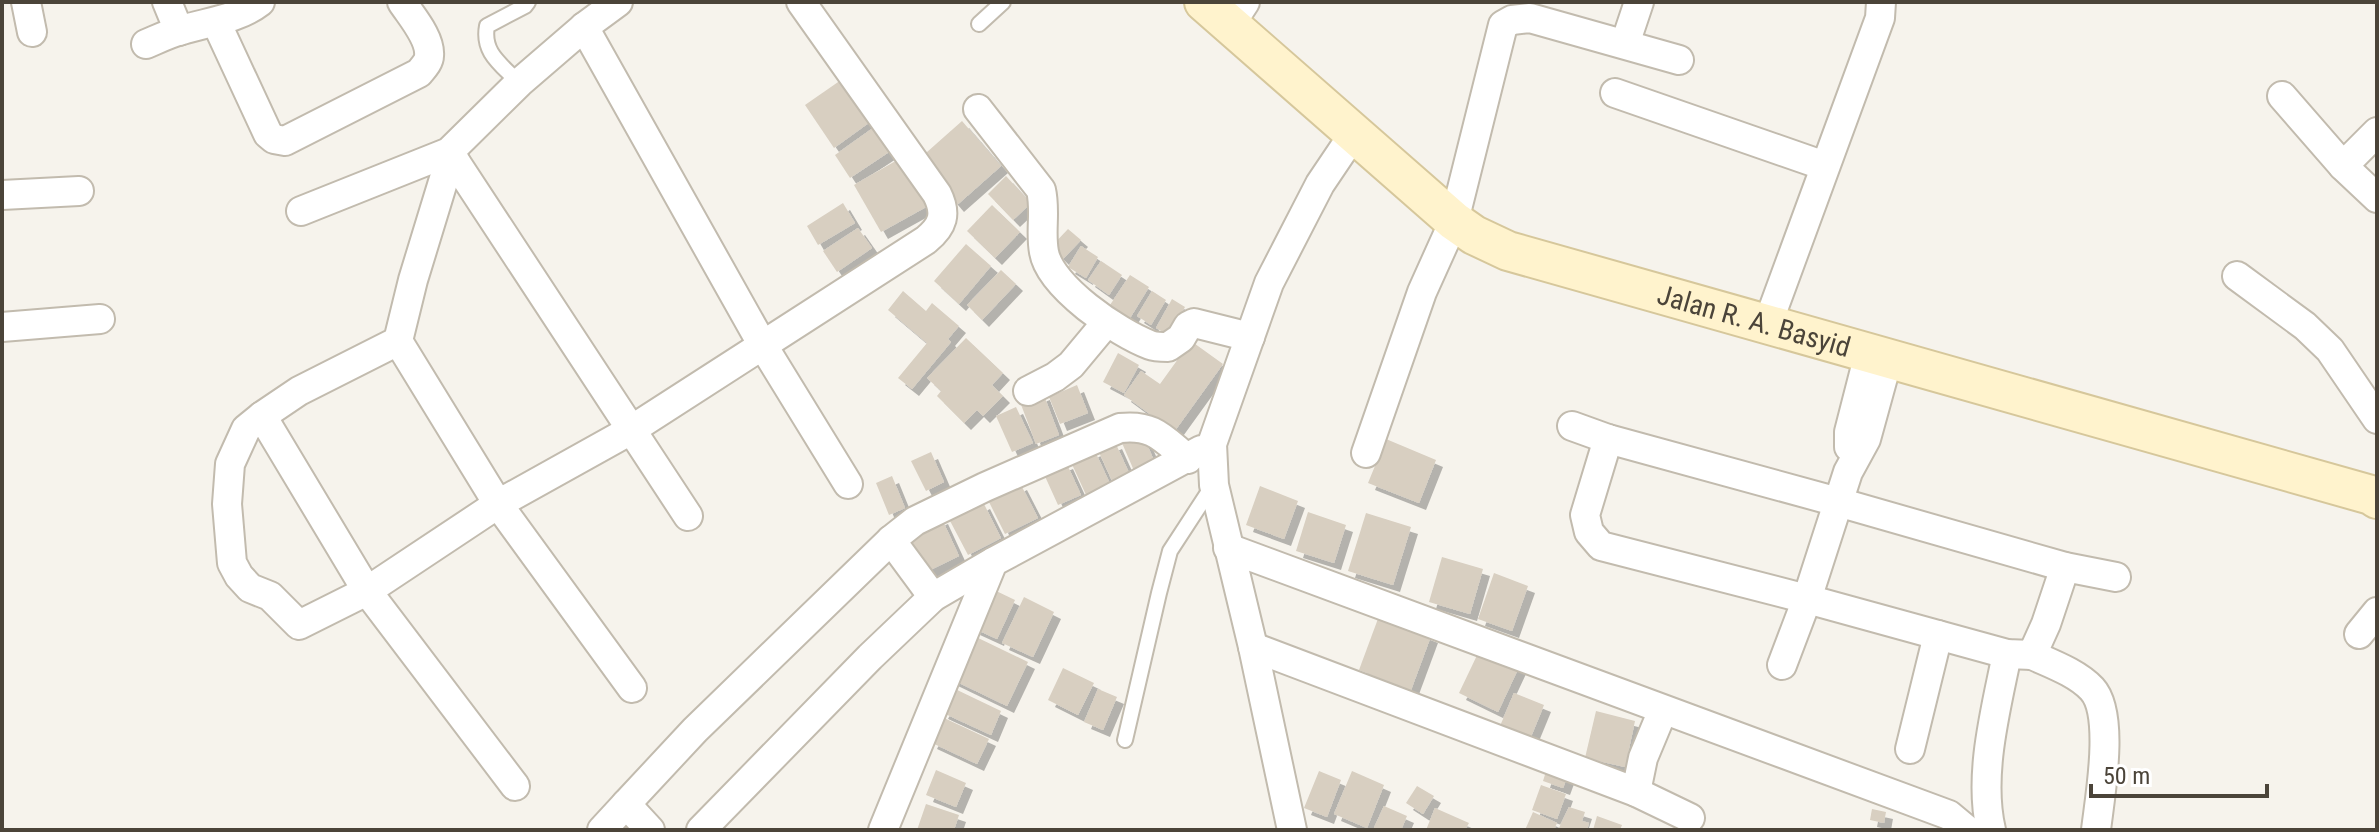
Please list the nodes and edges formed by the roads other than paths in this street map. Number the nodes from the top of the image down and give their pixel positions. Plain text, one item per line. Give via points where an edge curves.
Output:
1 (26, 2) edge
2 (167, 2) edge
3 (260, 2) edge
4 (402, 2) edge
5 (528, 2) edge
6 (618, 2) edge
7 (801, 2) edge
8 (1003, 2) edge
9 (1639, 2) edge
10 (1881, 2) edge
11 (1226, 10) edge
12 (1524, 10) edge
13 (216, 22) junction
14 (979, 24) dead end
15 (584, 27) junction
16 (179, 31) junction
17 (32, 32) dead end
18 (146, 44) dead end
19 (1625, 44) junction
20 (1679, 60) dead end
21 (519, 83) junction
22 (1615, 93) dead end
23 (2282, 96) dead end
24 (978, 109) dead end
25 (2377, 132) edge
26 (1353, 135) junction
27 (452, 156) junction
28 (1825, 166) junction
29 (2343, 166) junction
30 (79, 191) dead end
31 (2, 195) edge
32 (2377, 198) edge
33 (301, 211) dead end
34 (1454, 221) junction
35 (2237, 276) dead end
36 (100, 319) dead end
37 (1106, 323) junction
38 (1768, 323) junction
39 (2, 327) edge
40 (1250, 337) junction
41 (398, 341) junction
42 (762, 344) junction
43 (1878, 356) junction
44 (1028, 391) dead end
45 (262, 416) junction
46 (2377, 419) edge
47 (1572, 426) dead end
48 (631, 430) junction
49 (1608, 439) junction
50 (1212, 444) junction
51 (1366, 453) dead end
52 (1188, 459) junction
53 (848, 484) dead end
54 (1214, 485) junction
55 (2375, 493) edge
56 (1838, 502) junction
57 (498, 504) junction
58 (688, 516) dead end
59 (891, 540) junction
60 (1228, 548) junction
61 (993, 562) junction
62 (2065, 567) junction
63 (2116, 577) dead end
64 (367, 591) junction
65 (933, 597) junction
66 (1807, 599) junction
67 (2377, 612) edge
68 (2359, 634) dead end
69 (1938, 635) junction
70 (1253, 647) junction
71 (2020, 654) junction
72 (1782, 665) dead end
73 (632, 688) dead end
74 (1663, 710) junction
75 (1125, 740) dead end
76 (1910, 749) dead end
77 (515, 786) dead end
78 (1636, 792) junction
79 (626, 804) junction
80 (1690, 818) dead end
81 (602, 830) edge
82 (650, 830) edge
83 (701, 830) edge
84 (883, 830) edge
85 (1292, 830) edge
86 (1967, 830) edge
87 (1991, 830) edge
88 (2096, 830) edge

1 - 17 street
2 - 16 street
3 - 13 street
4 - 13 street via 427,45 429,56 419,73 285,141 268,134
5 - 21 lane via 487,26 485,38 488,50
6 - 15 street
7 - 42 street via 937,194 942,220 926,240
8 - 14 lane
9 - 19 street
10 - 28 street via 1880,18
11 - 26 main road, Jalan R. A. Basyid
12 - 19 street via 1530,18
12 - 34 street via 1503,25
13 - 16 street
15 - 21 street
15 - 42 street
16 - 18 street
19 - 20 street
21 - 27 street
22 - 28 street
23 - 29 street
24 - 37 street via 1041,190 1044,253 1052,271
25 - 29 street
26 - 34 main road, Jalan R. A. Basyid
26 - 40 street via 1291,238
27 - 33 street
27 - 41 street
27 - 48 street
28 - 38 street
29 - 32 street
30 - 31 street
34 - 38 main road, Jalan R. A. Basyid via 1508,251
34 - 51 street via 1422,292
35 - 46 street via 2330,350
36 - 39 street
37 - 40 street via 1151,345 1168,347 1194,323
37 - 44 street via 1071,365
38 - 43 main road, Jalan R. A. Basyid
40 - 50 street
41 - 45 street via 299,391
41 - 57 street
42 - 48 street
42 - 53 street
43 - 55 main road, Jalan R. A. Basyid
43 - 56 street via 1849,432 1848,472
45 - 64 street
45 - 64 street via 246,429 230,464 229,547 239,576 300,625
47 - 49 street
48 - 57 street
48 - 58 street
49 - 56 street
49 - 66 street via 1585,515 1589,532 1601,546
50 - 52 street
50 - 54 street
52 - 59 street via 1155,431 1120,428 915,521
52 - 61 street
54 - 60 street
54 - 75 lane via 1170,551
56 - 62 street
56 - 66 street
57 - 64 street
57 - 73 street
59 - 65 street
59 - 79 street
60 - 70 street
60 - 74 street
61 - 65 street
61 - 84 street
62 - 63 street
62 - 71 street via 2046,624
64 - 77 street
65 - 83 street
66 - 69 street
66 - 72 street
67 - 68 street
69 - 71 street
69 - 76 street
70 - 78 street
70 - 85 street
71 - 87 street via 1990,738 1986,809
71 - 88 street via 2075,676 2100,702 2105,730
74 - 78 street
74 - 86 street via 1949,815
78 - 80 street
79 - 81 street
79 - 82 street

